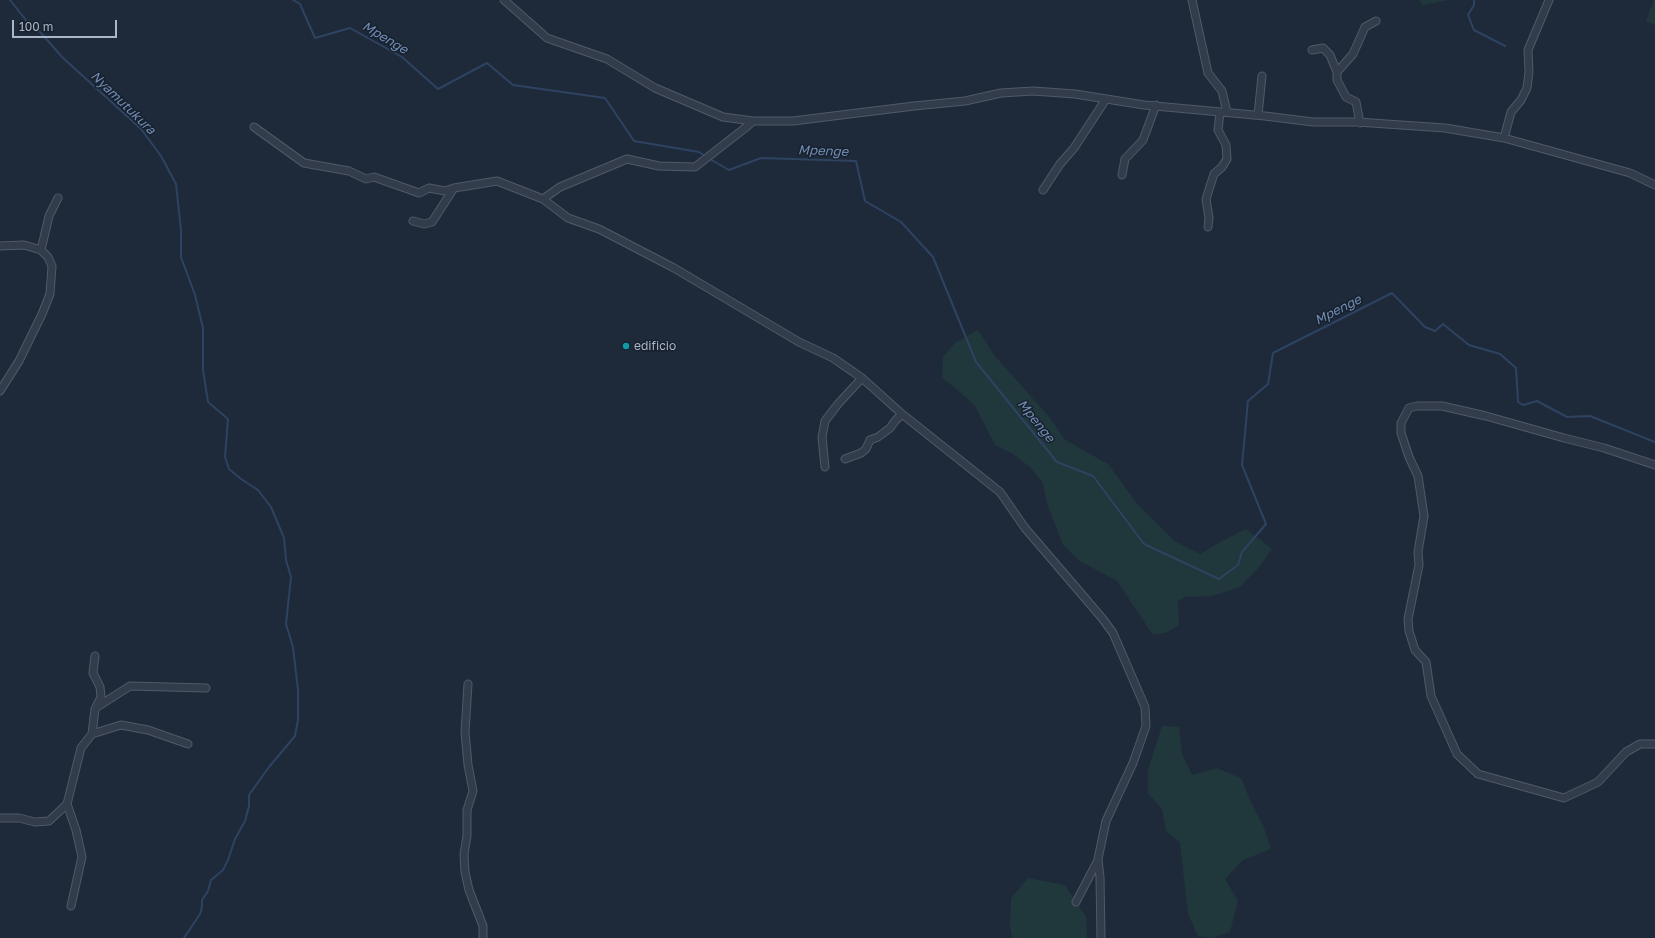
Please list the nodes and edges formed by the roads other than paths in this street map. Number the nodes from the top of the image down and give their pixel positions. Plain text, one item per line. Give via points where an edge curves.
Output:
1 (504, 0) edge
2 (1192, 0) edge
3 (1548, 0) edge
4 (1376, 21) dead end
5 (1312, 50) dead end
6 (1337, 72) junction
7 (1262, 76) dead end
8 (1106, 99) junction
9 (1156, 105) junction
10 (1223, 112) junction
11 (1258, 115) junction
12 (752, 121) junction
13 (1360, 123) junction
14 (254, 127) dead end
15 (1504, 138) junction
16 (1122, 176) dead end
17 (1655, 185) edge
18 (454, 188) junction
19 (1044, 190) dead end
20 (58, 198) dead end
21 (543, 199) junction
22 (413, 221) dead end
23 (1208, 227) dead end
24 (0, 246) edge
25 (41, 250) junction
26 (862, 378) junction
27 (0, 391) edge
28 (902, 414) junction
29 (845, 459) dead end
30 (1655, 465) edge
31 (826, 467) dead end
32 (95, 656) dead end
33 (468, 684) dead end
34 (206, 688) dead end
35 (95, 709) junction
36 (92, 734) junction
37 (188, 744) dead end
38 (1655, 744) edge
39 (67, 804) junction
40 (0, 818) edge
41 (1098, 859) junction
42 (1076, 902) dead end
43 (71, 906) dead end
44 (483, 938) edge
45 (1101, 938) edge

1 - 12 street via 547,38 607,59 655,88 715,114
2 - 10 street via 1208,73 1222,91
3 - 15 street via 1528,50 1527,88 1511,112
4 - 6 street via 1365,27 1354,54
5 - 6 street via 1323,48 1330,55
6 - 13 street via 1337,80 1346,97 1356,102
7 - 11 street
8 - 9 street
8 - 12 street via 1014,91 965,101 801,120
8 - 19 street
9 - 10 street
9 - 16 street via 1143,140 1126,159
10 - 11 street
10 - 23 street via 1218,130 1226,145 1227,159 1214,174 1206,199
11 - 13 street via 1313,122
12 - 21 street via 696,167 659,166 627,159 560,187
13 - 15 street via 1445,128
14 - 18 street via 304,163 349,172 366,179 374,176 420,193 428,188 445,191
15 - 17 street via 1630,173
18 - 21 street via 497,181
18 - 22 street via 432,222 424,224
20 - 25 street via 49,216
21 - 26 street via 568,218 599,229 674,268 799,342 833,358
24 - 25 street via 24,245
25 - 27 street via 52,266 50,294 19,360
26 - 28 street
26 - 31 street via 825,421 822,437
28 - 29 street via 890,428 870,440 861,453
28 - 41 street via 1000,492 1025,528 1113,633 1145,707 1146,726 1133,763 1106,821
30 - 38 street via 1604,448 1442,406 1409,408 1401,422 1401,433 1418,476 1424,516 1418,552 1419,565 1408,620 1409,631 1415,650 1426,662 1431,696 1457,754 1478,774 1564,798 1598,782 1626,752 1640,744
32 - 35 street via 93,672 100,687 101,697
33 - 44 street via 465,732 473,791 467,810 464,866 469,890 483,926
34 - 35 street via 130,686
35 - 36 street
36 - 37 street via 120,725 148,730
36 - 39 street via 81,748
39 - 40 street via 49,821
39 - 43 street via 82,858
41 - 42 street
41 - 45 street

